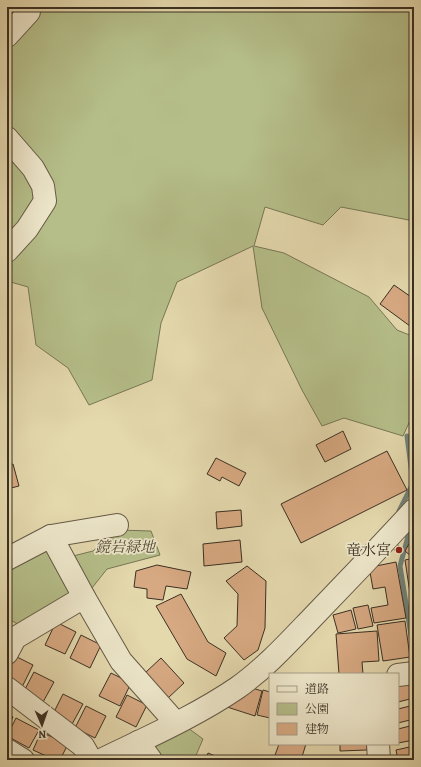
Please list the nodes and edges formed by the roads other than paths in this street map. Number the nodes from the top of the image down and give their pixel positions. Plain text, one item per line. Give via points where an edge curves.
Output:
1 (29, 12) dead end
2 (7, 36) edge
3 (7, 138) edge
4 (7, 250) edge
5 (414, 510) edge
6 (117, 525) dead end
7 (51, 536) junction
8 (7, 558) edge
9 (84, 597) junction
10 (7, 653) edge
11 (7, 688) edge
12 (176, 723) junction
13 (138, 742) junction
14 (378, 745) edge
15 (7, 750) edge
16 (23, 760) edge
17 (91, 760) edge
18 (101, 760) edge
19 (151, 760) edge
20 (378, 760) edge

1 - 2 street
3 - 4 street via 33,168 43,186 45,201 27,229
5 - 12 street via 256,673 238,688
6 - 7 street
7 - 8 street
7 - 9 street
9 - 10 street via 15,638
9 - 12 street via 121,661
11 - 17 street via 83,746
12 - 13 street
13 - 18 street
13 - 19 street
14 - 20 street
15 - 16 street

